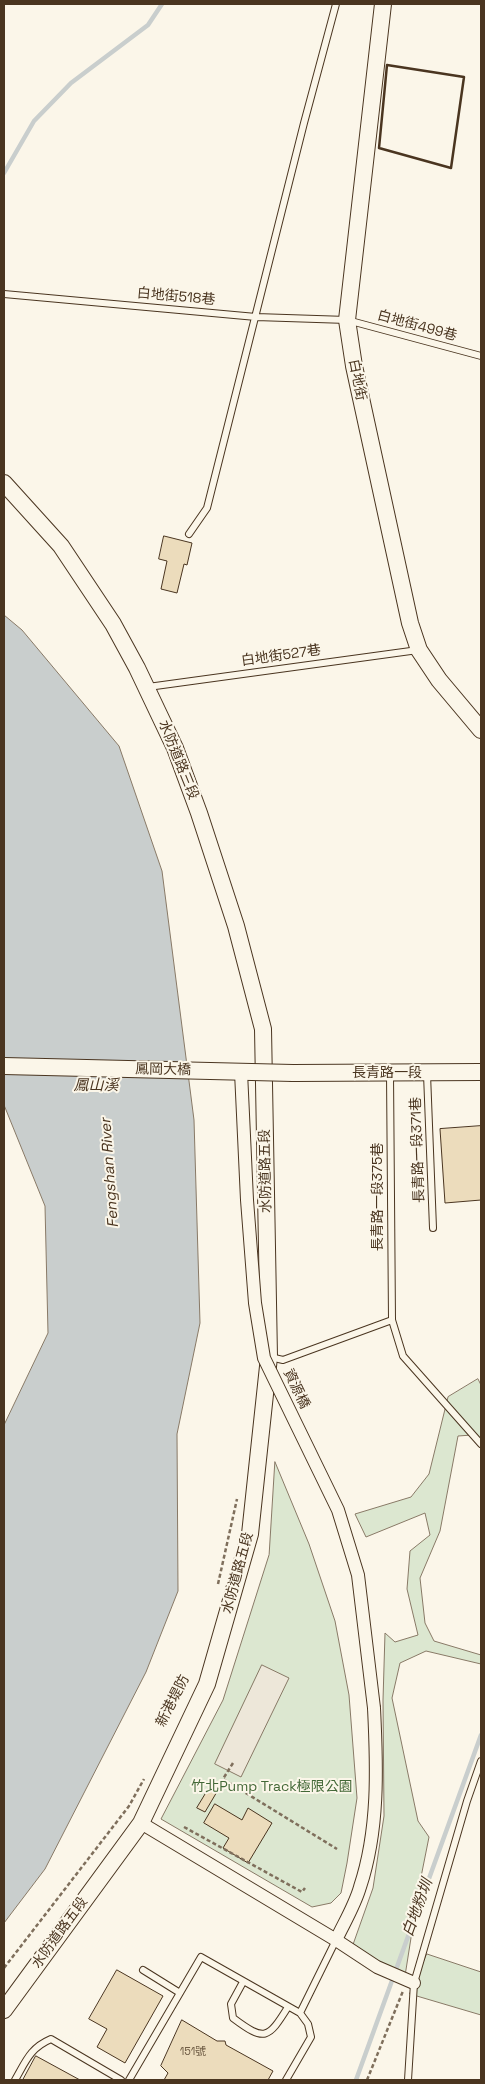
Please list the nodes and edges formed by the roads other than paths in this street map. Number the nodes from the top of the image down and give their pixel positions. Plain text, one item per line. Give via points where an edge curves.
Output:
1 (336, 4) edge
2 (383, 4) edge
3 (4, 294) edge
4 (256, 317) junction
5 (347, 320) junction
6 (481, 356) edge
7 (4, 483) edge
8 (189, 534) dead end
9 (419, 650) junction
10 (147, 687) junction
11 (481, 730) edge
12 (4, 1066) edge
13 (241, 1072) junction
14 (427, 1072) junction
15 (481, 1072) edge
16 (293, 1073) joint
17 (390, 1073) junction
18 (264, 1075) joint
19 (433, 1228) dead end
20 (392, 1320) junction
21 (269, 1357) junction
22 (481, 1444) edge
23 (481, 1761) edge
24 (141, 1823) junction
25 (336, 1940) junction
26 (143, 1970) dead end
27 (411, 1981) junction
28 (243, 1982) junction
29 (180, 1993) junction
30 (288, 2007) junction
31 (4, 2010) edge
32 (300, 2013) junction
33 (15, 2080) edge
34 (121, 2080) edge
35 (129, 2080) edge
36 (286, 2080) edge
37 (408, 2080) edge

1 - 4 lane
2 - 5 street, 白地街
3 - 4 lane, 白地街518巷
4 - 5 lane, 白地街518巷
4 - 8 lane via 207,508
5 - 6 lane, 白地街499巷
5 - 9 street, 白地街 via 354,366
7 - 10 street, 水防道路三段 via 61,546 113,624
9 - 10 lane, 白地街527巷
9 - 11 street, 白地街 via 439,680
10 - 18 street, 水防道路三段 via 200,812 236,926 263,1029
12 - 13 street, 鳳岡大橋, bridge
13 - 16 street, 鳳岡大橋, bridge
13 - 25 street, 資源橋, bridge via 246,1200 255,1303 264,1358 338,1510 358,1575 374,1708 377,1761 374,1821 360,1888
14 - 15 street, 長青路一段
14 - 17 street, 長青路一段
14 - 19 lane, 長青路一段371巷
16 - 17 street, 長青路一段
17 - 20 lane, 長青路一段375巷
18 - 21 street, 水防道路五段
20 - 21 lane via 283,1360
20 - 22 lane, 長青路一段375巷 via 403,1356
21 - 24 street, 水防道路五段 via 250,1534 207,1684
23 - 27 lane
24 - 25 street
24 - 31 street, 水防道路五段
25 - 27 street via 377,1967
25 - 32 lane
26 - 29 lane
27 - 37 lane
28 - 29 lane via 200,1957
28 - 30 lane
28 - 30 lane via 231,2004 233,2018 258,2034 267,2034 276,2027
29 - 35 lane
30 - 32 lane
32 - 36 lane via 308,2024 311,2037
33 - 34 lane via 31,2052 51,2039

